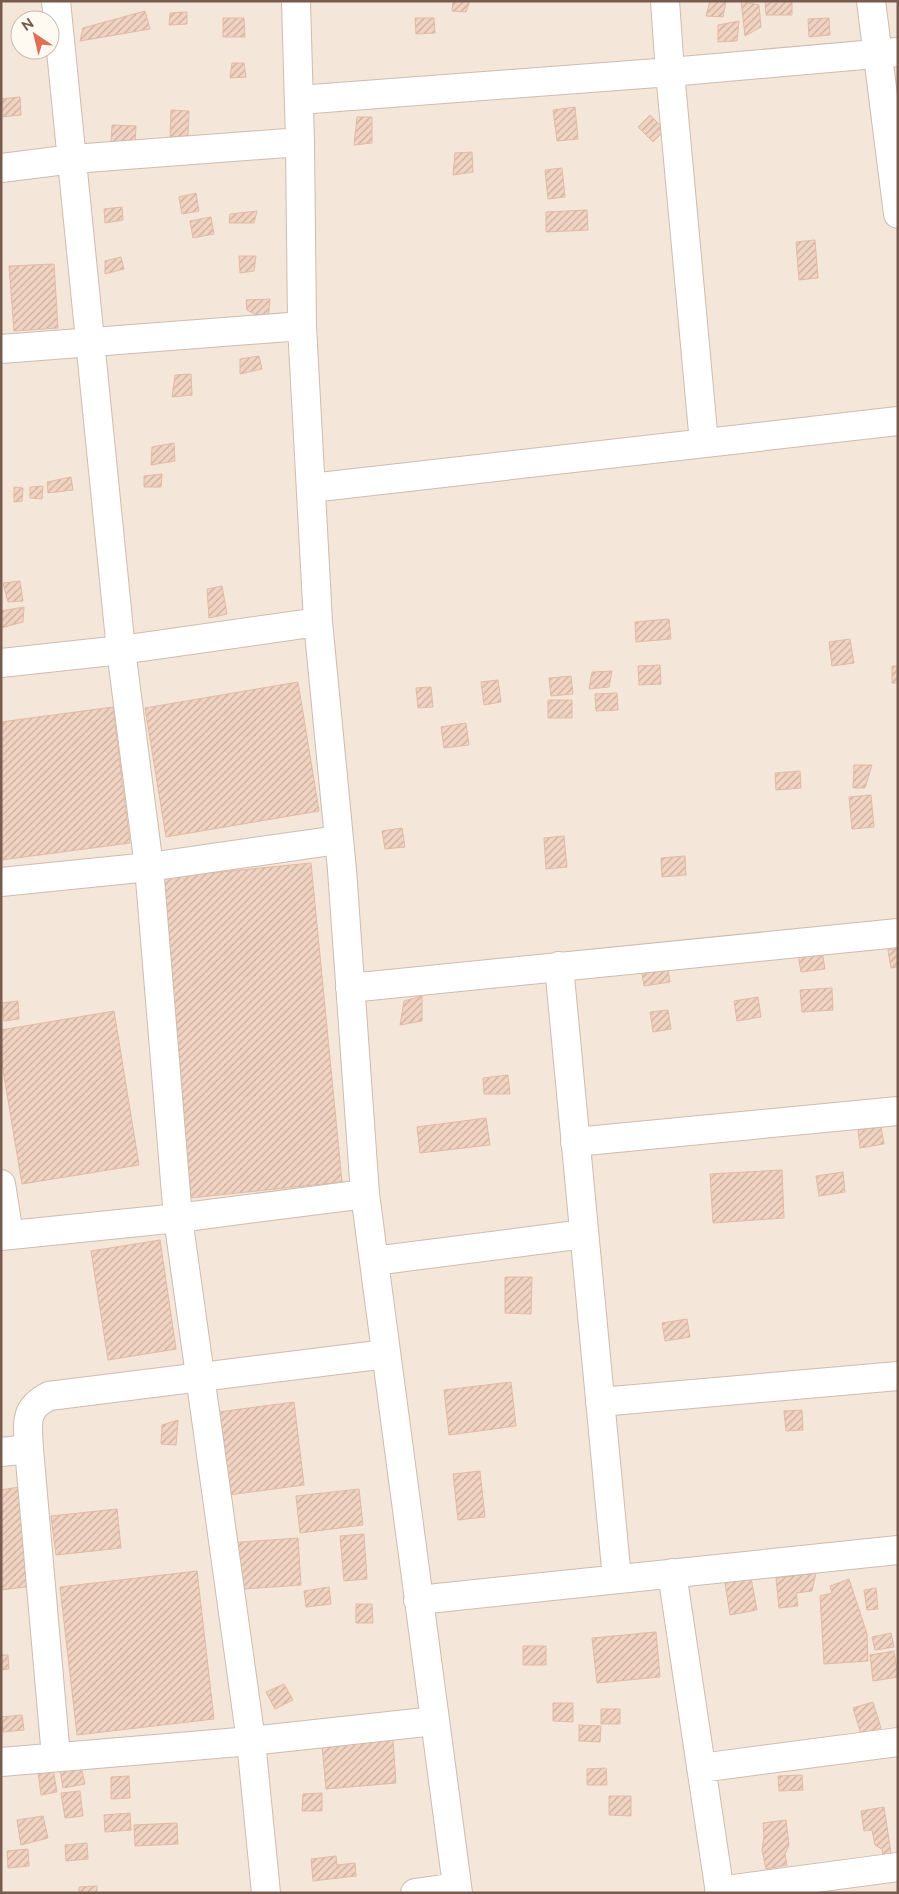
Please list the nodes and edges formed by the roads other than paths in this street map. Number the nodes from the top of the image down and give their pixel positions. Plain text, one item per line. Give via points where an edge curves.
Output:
1 (56, 1) edge
2 (296, 1) edge
3 (665, 1) edge
4 (871, 1) edge
5 (887, 53) edge
6 (670, 72) junction
7 (299, 100) junction
8 (300, 142) junction
9 (73, 159) junction
10 (1, 168) edge
11 (898, 214) edge
12 (302, 326) junction
13 (91, 343) junction
14 (1, 349) edge
15 (898, 421) edge
16 (704, 443) junction
17 (311, 488) junction
18 (318, 622) junction
19 (120, 650) junction
20 (1, 663) edge
21 (338, 840) junction
22 (149, 867) junction
23 (1, 882) edge
24 (898, 933) edge
25 (559, 966) junction
26 (350, 988) junction
27 (898, 1111) edge
28 (575, 1142) junction
29 (1, 1184) edge
30 (366, 1194) junction
31 (178, 1218) junction
32 (584, 1234) junction
33 (5, 1235) edge
34 (374, 1261) junction
35 (386, 1354) junction
36 (898, 1376) edge
37 (201, 1378) junction
38 (600, 1402) junction
39 (29, 1449) junction
40 (1, 1452) edge
41 (898, 1550) edge
42 (672, 1573) junction
43 (617, 1579) junction
44 (418, 1600) junction
45 (435, 1721) junction
46 (251, 1740) junction
47 (898, 1742) edge
48 (56, 1757) junction
49 (1, 1762) edge
50 (701, 1768) junction
51 (898, 1867) edge
52 (458, 1890) edge
53 (720, 1892) edge
54 (266, 1893) edge
55 (415, 1893) edge

1 - 9 street
2 - 7 street
3 - 6 street
4 - 5 street
5 - 6 street
5 - 11 street
6 - 7 street
6 - 16 street
7 - 8 street
8 - 9 street
8 - 12 street
9 - 10 street
9 - 13 street
12 - 13 street
12 - 17 street
13 - 14 street
13 - 19 street
15 - 16 street
16 - 17 street
17 - 18 street
18 - 19 street
18 - 21 street
19 - 20 street
19 - 22 street
21 - 22 street
21 - 26 street
22 - 23 street
22 - 31 street
24 - 25 street
25 - 26 street
25 - 28 street
26 - 30 street
27 - 28 street
28 - 32 street
29 - 33 street
30 - 31 street
30 - 34 street
31 - 33 street
31 - 37 street
32 - 34 street
32 - 38 street
34 - 35 street
35 - 37 street
35 - 44 street
36 - 38 street
37 - 39 street via 49,1396 31,1411 28,1420
37 - 46 street
38 - 43 street
39 - 40 street
39 - 48 street
41 - 42 street
42 - 43 street
42 - 50 street
43 - 44 street
44 - 45 street
45 - 46 street
45 - 52 street
46 - 48 street
46 - 54 street
47 - 50 street
48 - 49 street
50 - 53 street
51 - 53 street
52 - 55 street

